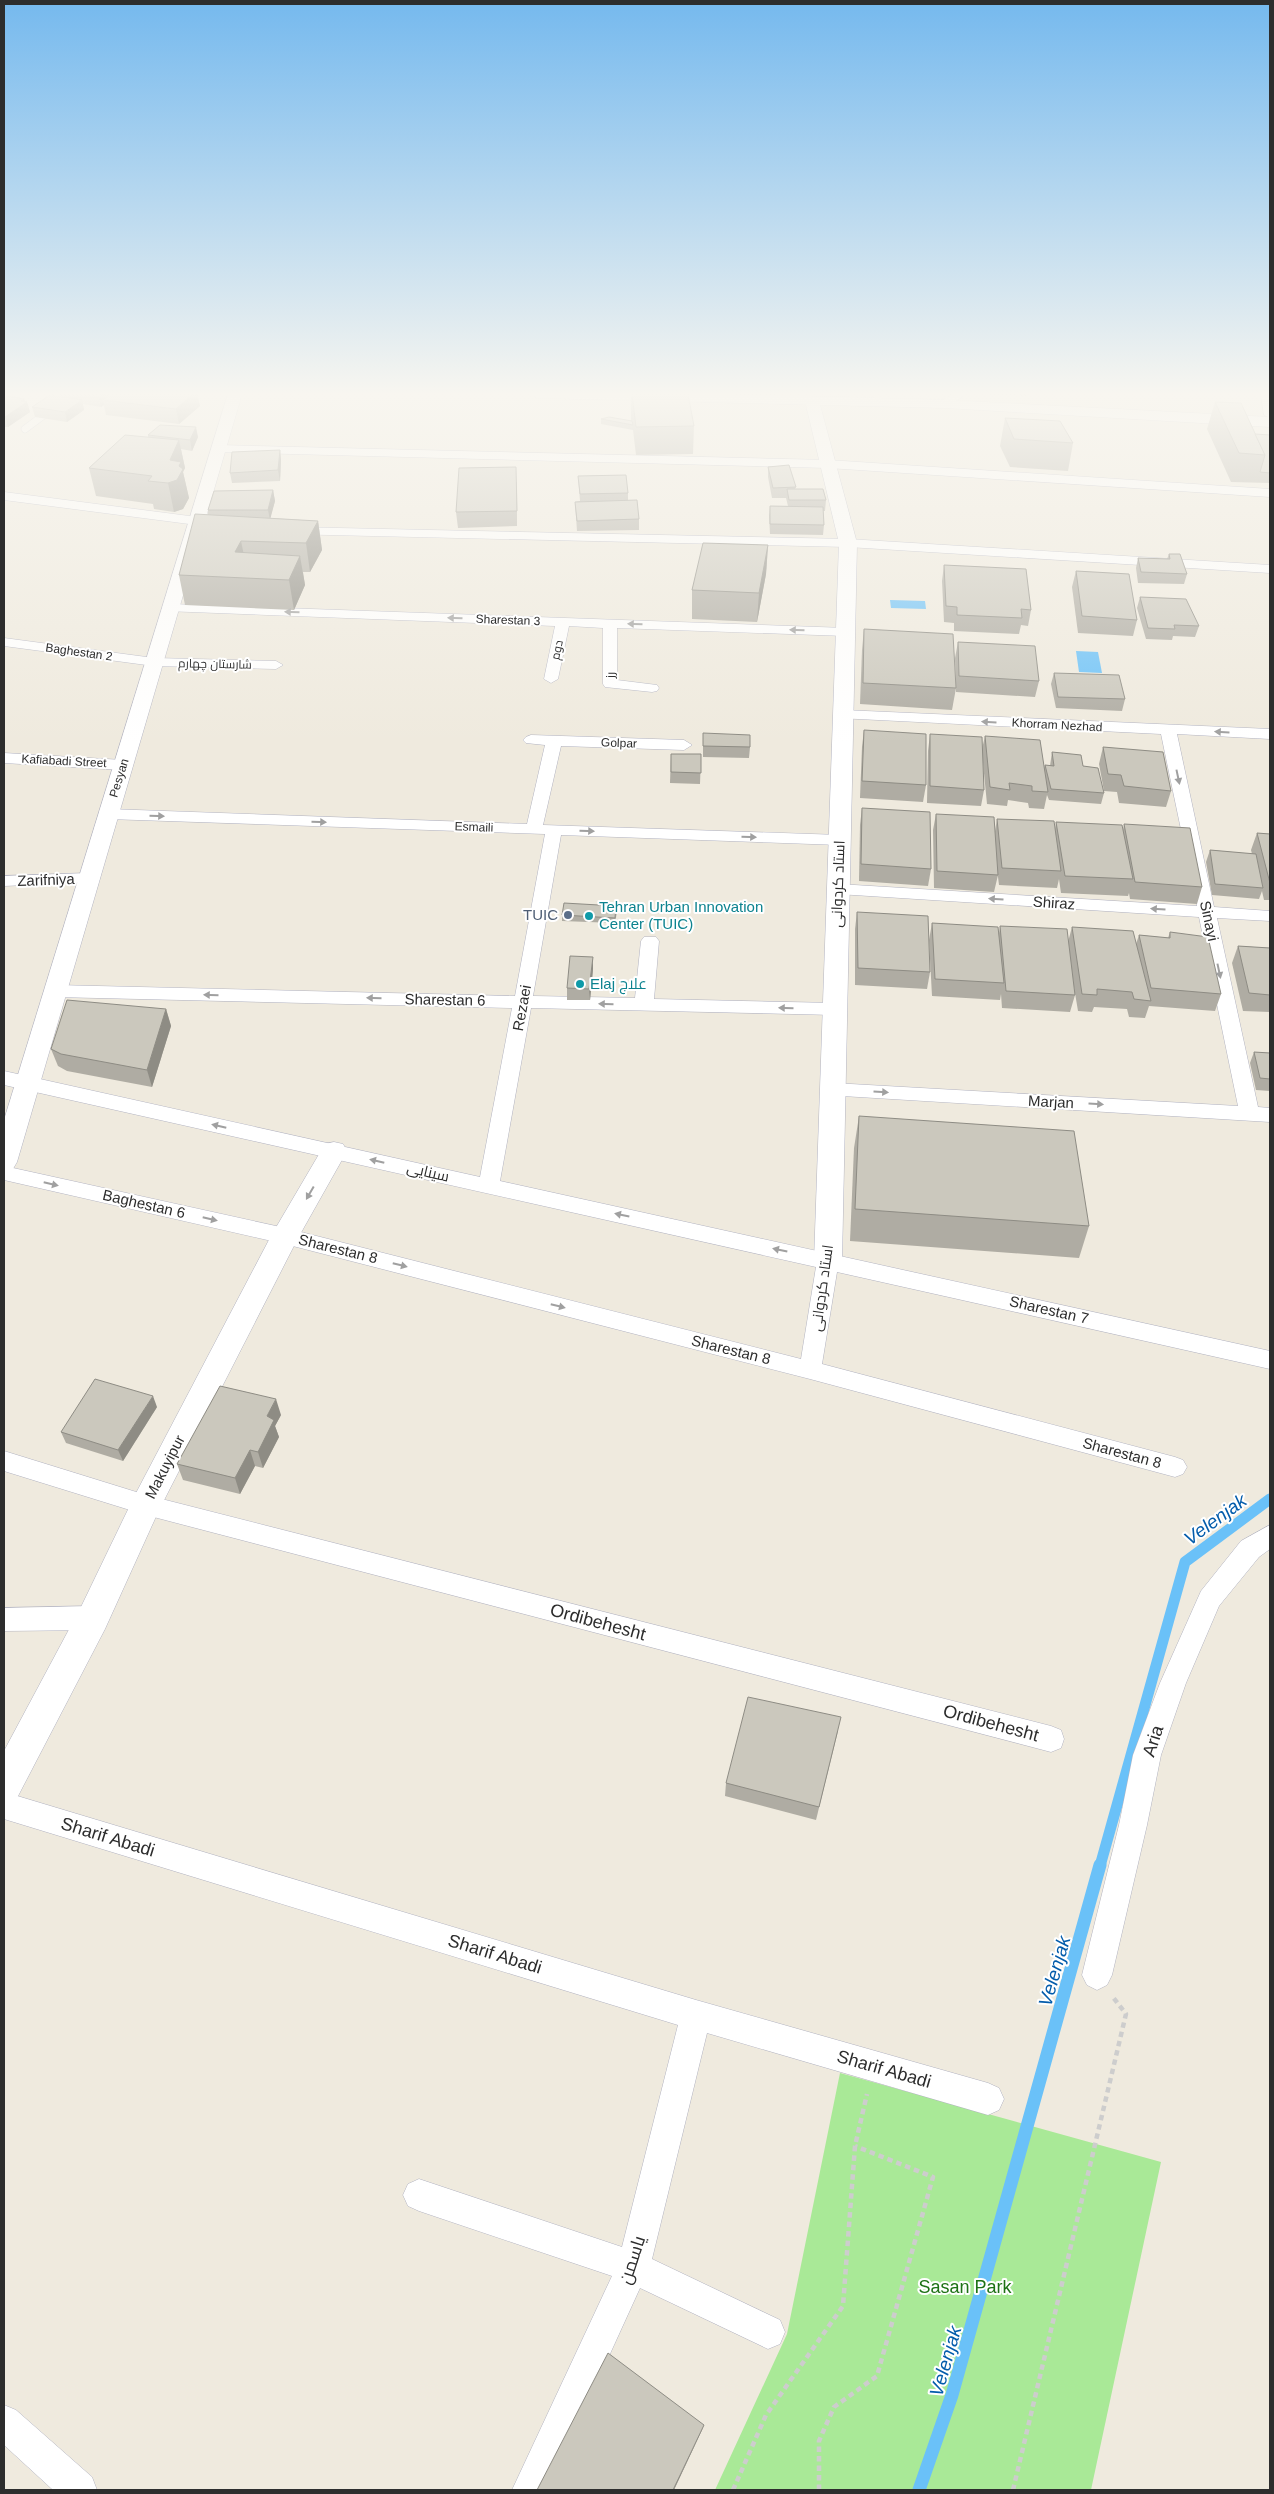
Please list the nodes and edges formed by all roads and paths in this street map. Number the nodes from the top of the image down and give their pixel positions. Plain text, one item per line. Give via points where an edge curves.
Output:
1 (94, 510) edge
2 (202, 510) edge
3 (840, 510) edge
4 (198, 527) junction
5 (283, 531) edge
6 (848, 543) junction
7 (1270, 569) edge
8 (170, 608) junction
9 (563, 622) junction
10 (610, 623) junction
11 (846, 632) junction
12 (4, 642) edge
13 (154, 662) junction
14 (276, 665) dead end
15 (551, 679) dead end
16 (652, 688) dead end
17 (843, 715) junction
18 (1168, 730) junction
19 (1270, 734) edge
20 (531, 740) dead end
21 (554, 740) junction
22 (684, 745) dead end
23 (4, 758) edge
24 (123, 765) junction
25 (108, 814) junction
26 (534, 829) junction
27 (554, 830) junction
28 (840, 840) junction
29 (89, 878) junction
30 (4, 881) edge
31 (838, 889) junction
32 (1207, 912) junction
33 (1270, 916) edge
34 (650, 941) dead end
35 (55, 991) junction
36 (523, 1002) junction
37 (644, 1004) junction
38 (835, 1009) junction
39 (4, 1078) edge
40 (28, 1083) junction
41 (832, 1090) junction
42 (1249, 1113) junction
43 (1270, 1115) edge
44 (334, 1151) junction
45 (4, 1162) edge
46 (4, 1173) edge
47 (489, 1186) junction
48 (285, 1236) junction
49 (828, 1261) junction
50 (1270, 1360) edge
51 (810, 1370) junction
52 (4, 1461) edge
53 (1175, 1466) dead end
54 (146, 1505) junction
55 (1270, 1536) edge
56 (93, 1618) junction
57 (4, 1620) edge
58 (1051, 1739) dead end
59 (4, 1786) edge
60 (4, 1805) edge
61 (1097, 1975) joint
62 (696, 2015) junction
63 (873, 2066) junction
64 (988, 2099) dead end
65 (855, 2146) junction
66 (419, 2195) dead end
67 (633, 2267) junction
68 (768, 2332) dead end
69 (4, 2422) edge
70 (79, 2490) edge
71 (530, 2490) edge
72 (733, 2490) edge
73 (818, 2490) edge
74 (1013, 2490) edge

1 - 4 street
2 - 4 street, Pesyan
3 - 6 street, استاد کردوانی
4 - 8 street, Pesyan
5 - 6 street
6 - 7 street
6 - 11 street, استاد کردوانی
9 -> 8 street, Sharestan 3
8 - 13 street, Pesyan
9 - 10 street, Sharestan 3
9 - 15 street, دوم
11 -> 10 street, Sharestan 3
10 - 16 street, رز via 610,684
11 - 17 street, استاد کردوانی
12 - 13 street, Baghestan 2
13 - 14 street, شارستان چهارم
13 - 24 street, Pesyan
18 -> 17 street, Khorram Nezhad
17 - 28 street, استاد کردوانی
19 -> 18 street, Khorram Nezhad
18 -> 32 street, Sinayi
20 - 21 street, Golpar
21 - 22 street, Golpar
21 - 26 street
23 - 24 street, Kafiabadi Street
24 - 25 street, Pesyan
25 -> 26 street, Esmaili
25 - 29 street, Pesyan
26 - 27 street, Esmaili
27 -> 28 street, Esmaili
27 - 36 street, Rezaei
28 - 31 street, استاد کردوانی
29 - 30 street, Zarifniya
29 - 35 street, Pesyan
32 -> 31 street, Shiraz
31 - 38 street, استاد کردوانی
32 - 33 street, Shiraz
32 -> 42 street, Sinayi
34 - 37 street
36 -> 35 street, Sharestan 6
35 - 40 street, Pesyan
37 -> 36 street, Sharestan 6
36 - 47 street, Rezaei
38 -> 37 street, Sharestan 6
38 - 41 street, استاد کردوانی
39 - 40 street, سینایی
44 -> 40 street, سینایی
40 - 45 street, Pesyan
41 -> 42 street, Marjan
41 - 49 street, استاد کردوانی
42 - 43 street, Marjan
47 -> 44 street, سینایی
44 -> 48 street, Makuyipur
46 -> 48 street, Baghestan 6
49 -> 47 street, سینایی
48 -> 51 street, Sharestan 8
48 - 54 street, Makuyipur
49 - 50 street, Sharestan 7
49 - 51 street, استاد کردوانی
51 - 53 street, Sharestan 8
52 - 54 street, Ordibehesht
54 - 56 street, Makuyipur
54 - 58 street, Ordibehesht
55 - 61 street, Aria via 1250,1549 1210,1599 1173,1683 1147,1756
56 - 57 street
56 - 59 street, Makuyipur
60 - 62 street, Sharif Abadi
61 - 74 path via 1126,2014
62 - 63 street, Sharif Abadi
62 - 67 street, یاسمن
63 - 64 street, Sharif Abadi
63 - 65 path
65 - 72 path via 843,2306 766,2415
65 - 73 path via 933,2176 877,2376 834,2407 819,2441
66 - 67 street
67 - 68 street
67 - 71 street, یاسمن
69 - 70 street

